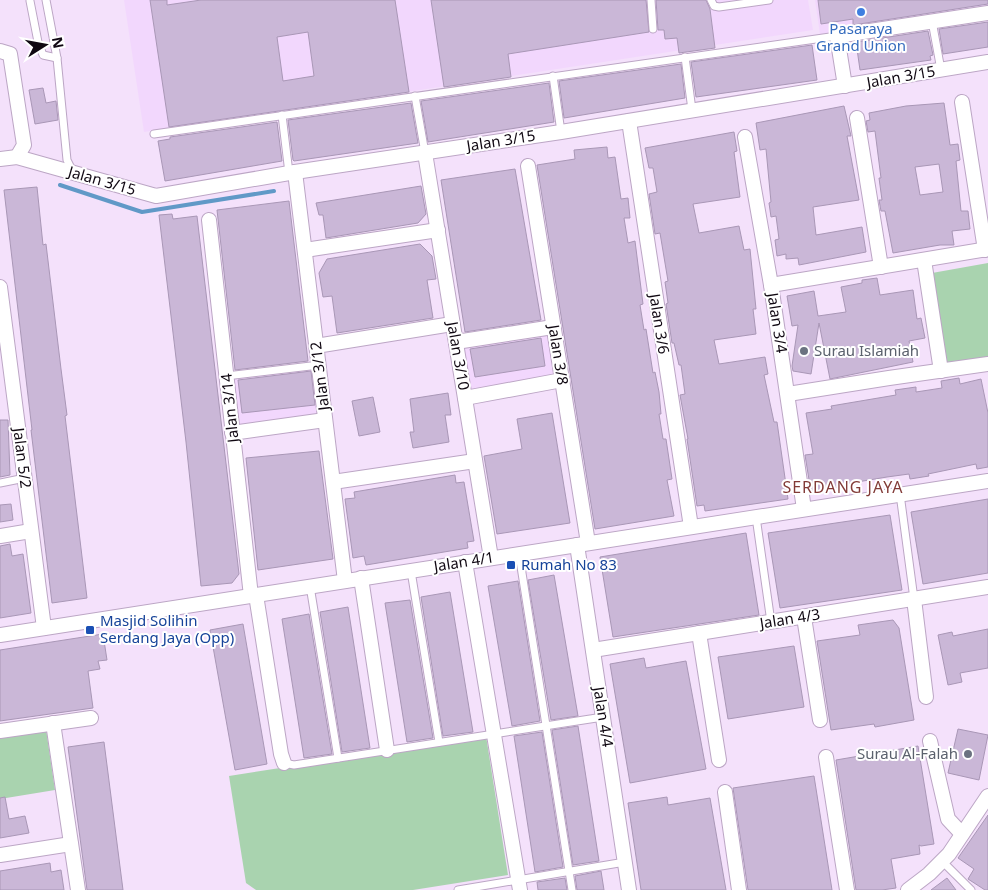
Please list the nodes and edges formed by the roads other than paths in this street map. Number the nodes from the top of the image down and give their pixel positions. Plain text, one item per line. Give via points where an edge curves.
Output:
1 (46, 0) edge
2 (651, 0) edge
3 (711, 0) edge
4 (769, 0) edge
5 (30, 1) dead end
6 (988, 13) edge
7 (932, 21) junction
8 (653, 29) dead end
9 (837, 36) junction
10 (0, 51) edge
11 (57, 58) junction
12 (685, 58) junction
13 (988, 62) edge
14 (941, 70) junction
15 (553, 76) junction
16 (845, 86) junction
17 (415, 96) junction
18 (962, 102) dead end
19 (692, 110) junction
20 (282, 115) junction
21 (857, 118) dead end
22 (629, 121) junction
23 (561, 132) junction
24 (154, 134) dead end
25 (745, 137) dead end
26 (425, 153) junction
27 (17, 156) junction
28 (0, 159) edge
29 (528, 166) dead end
30 (73, 173) junction
31 (292, 173) junction
32 (210, 220) dead end
33 (438, 230) junction
34 (305, 250) junction
35 (986, 250) edge
36 (924, 260) junction
37 (880, 267) junction
38 (771, 285) junction
39 (0, 287) edge
40 (452, 324) junction
41 (554, 327) junction
42 (456, 342) junction
43 (316, 346) junction
44 (4, 358) edge
45 (988, 364) edge
46 (319, 365) junction
47 (941, 370) junction
48 (226, 376) junction
49 (562, 380) junction
50 (788, 394) junction
51 (465, 398) junction
52 (325, 420) junction
53 (232, 433) junction
54 (475, 461) junction
55 (24, 478) junction
56 (988, 481) edge
57 (333, 482) junction
58 (0, 483) edge
59 (900, 494) junction
60 (804, 509) junction
61 (756, 517) junction
62 (691, 527) junction
63 (32, 532) junction
64 (0, 536) edge
65 (582, 544) junction
66 (519, 554) junction
67 (491, 558) junction
68 (465, 562) junction
69 (410, 571) junction
70 (361, 578) junction
71 (345, 581) junction
72 (310, 586) junction
73 (988, 588) edge
74 (253, 595) junction
75 (914, 599) junction
76 (804, 617) junction
77 (771, 622) junction
78 (44, 628) junction
79 (699, 633) junction
80 (0, 634) edge
81 (593, 650) junction
82 (926, 697) dead end
83 (603, 717) junction
84 (91, 718) dead end
85 (820, 720) dead end
86 (53, 723) junction
87 (546, 725) junction
88 (0, 731) edge
89 (493, 733) junction
90 (930, 741) dead end
91 (439, 742) junction
92 (387, 750) junction
93 (826, 757) dead end
94 (338, 758) junction
95 (719, 760) dead end
96 (284, 763) joint
97 (725, 792) dead end
98 (988, 796) edge
99 (962, 834) junction
100 (71, 844) junction
101 (0, 855) edge
102 (942, 861) junction
103 (625, 862) junction
104 (569, 871) junction
105 (519, 885) edge
106 (467, 889) edge
107 (78, 890) edge
108 (458, 890) edge
109 (572, 890) edge
110 (629, 890) edge
111 (740, 890) edge
112 (847, 890) edge
113 (908, 890) edge
114 (971, 890) edge

1 - 11 lane
2 - 8 lane
3 - 4 lane via 719,8
5 - 11 lane via 43,55
6 - 7 street
7 - 9 street
7 - 14 lane
9 - 12 lane
9 - 16 street
10 - 27 street via 10,54 24,145
11 - 30 lane via 68,160
12 - 15 lane
12 - 19 lane
13 - 14 street, Jalan 3/15
14 - 16 street, Jalan 3/15
15 - 17 lane
15 - 23 lane
16 - 19 street, Jalan 3/15
17 - 20 lane
17 - 26 lane
18 - 35 street
19 - 22 street, Jalan 3/15
20 - 24 lane
20 - 31 lane
21 - 37 street
22 - 23 street, Jalan 3/15
22 - 62 street, Jalan 3/6
23 - 26 street, Jalan 3/15
25 - 38 street, Jalan 3/4
26 - 31 street, Jalan 3/15
26 - 33 street, Jalan 3/10
27 - 28 street
27 - 30 street, Jalan 3/15
29 - 41 street, Jalan 3/8
30 - 31 street, Jalan 3/15 via 156,196
31 - 34 street, Jalan 3/12
32 - 48 street, Jalan 3/14
33 - 34 street
33 - 40 street, Jalan 3/10
34 - 43 street, Jalan 3/12
35 - 36 street
36 - 37 street
36 - 47 street
37 - 38 street
38 - 50 street, Jalan 3/4
39 - 44 street, Jalan 5/2
40 - 42 street, Jalan 3/10
40 - 43 street
41 - 42 street
41 - 49 street, Jalan 3/8
42 - 51 street, Jalan 3/10
43 - 46 street, Jalan 3/12
44 - 55 street, Jalan 5/2
45 - 47 street
46 - 48 lane
46 - 52 street, Jalan 3/12
47 - 50 street
48 - 53 street, Jalan 3/14
49 - 51 street
49 - 65 street, Jalan 3/8
50 - 60 street, Jalan 3/4
51 - 54 street, Jalan 3/10
52 - 53 street
52 - 57 street, Jalan 3/12
53 - 74 street, Jalan 3/14
54 - 57 street
54 - 67 street, Jalan 3/10
55 - 58 lane
55 - 63 street, Jalan 5/2
56 - 59 street, Jalan 4/1
57 - 71 street, Jalan 3/12
59 - 60 street, Jalan 4/1
59 - 75 lane
60 - 61 street, Jalan 4/1
61 - 62 street, Jalan 4/1
61 - 77 lane
62 - 65 street, Jalan 4/1
63 - 64 street
63 - 78 street, Jalan 5/2
65 - 66 street, Jalan 4/1
65 - 81 street, Jalan 4/4
66 - 67 street, Jalan 4/1
66 - 87 lane
67 - 68 street, Jalan 4/1
68 - 69 street, Jalan 4/1
68 - 89 street
69 - 70 street, Jalan 4/1
69 - 91 lane
70 - 71 street, Jalan 4/1
70 - 92 street
71 - 72 street, Jalan 4/1
72 - 74 street, Jalan 4/1
72 - 94 lane
73 - 75 street, Jalan 4/3
74 - 78 street, Jalan 4/1
74 - 96 street, Jalan 3/14
75 - 76 street, Jalan 4/3
75 - 82 street
76 - 77 street, Jalan 4/3
76 - 85 street
77 - 79 street, Jalan 4/3
78 - 80 street, Jalan 4/1
79 - 81 street, Jalan 4/3
79 - 95 street
81 - 83 street, Jalan 4/4
83 - 87 lane
83 - 103 street, Jalan 4/4
84 - 86 street
86 - 88 street
86 - 100 street
87 - 89 lane
87 - 104 lane
89 - 91 lane
89 - 105 street
90 - 99 street via 948,819
91 - 92 lane
92 - 94 lane
93 - 112 street
94 - 96 lane via 294,765
97 - 111 street
98 - 99 street
99 - 102 street
100 - 101 street
100 - 107 street
102 - 113 street
102 - 114 lane
103 - 104 lane
103 - 110 street, Jalan 4/4
104 - 105 lane
104 - 109 lane
105 - 106 lane
106 - 108 lane

